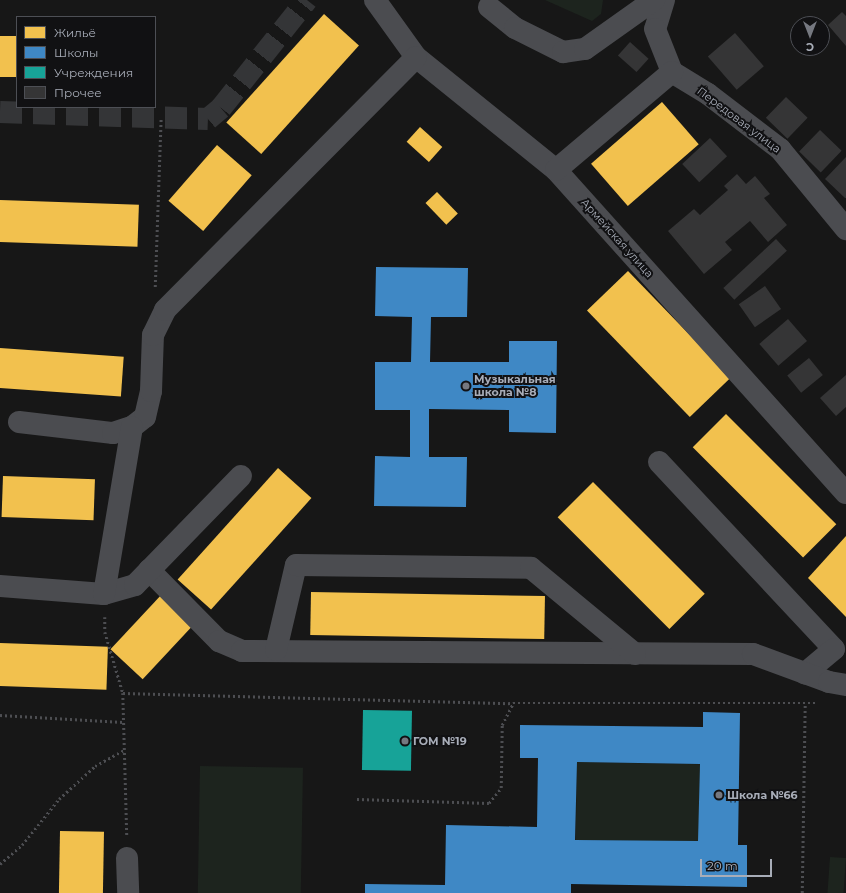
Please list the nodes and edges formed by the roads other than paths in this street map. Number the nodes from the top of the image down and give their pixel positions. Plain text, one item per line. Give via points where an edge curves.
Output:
1 (375, 0) edge
2 (654, 0) edge
3 (664, 0) edge
4 (489, 7) dead end
5 (416, 57) junction
6 (672, 72) junction
7 (556, 170) junction
8 (846, 229) edge
9 (19, 422) dead end
10 (132, 427) junction
11 (659, 462) dead end
12 (241, 476) dead end
13 (846, 492) edge
14 (149, 570) junction
15 (0, 586) edge
16 (104, 594) junction
17 (276, 650) junction
18 (635, 654) junction
19 (805, 673) junction
20 (846, 684) edge
21 (127, 858) road end
22 (128, 893) edge

1 - 5 street, Армейская улица
2 - 4 street via 585,49 562,52 515,28
3 - 6 street via 655,29
5 - 7 street, Армейская улица
5 - 10 street via 165,310 153,335 145,417
6 - 7 street
6 - 8 street, Передовая улица via 708,94 780,148
7 - 13 street, Армейская улица
9 - 10 street via 113,433
10 - 16 street
11 - 19 street via 834,649
12 - 14 street
14 - 16 street via 135,585
14 - 17 street via 219,640 242,651
15 - 16 street
17 - 18 street
17 - 18 street via 296,565 531,568
18 - 19 street via 753,654
19 - 20 street via 829,682
21 - 22 street

